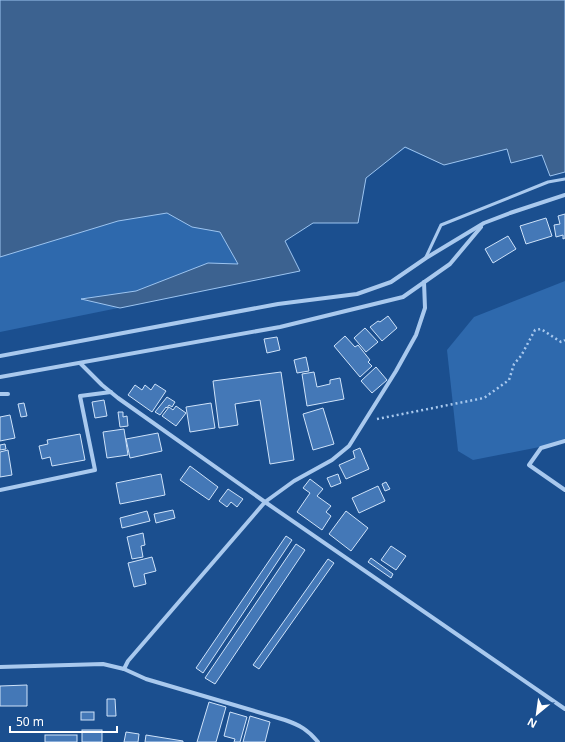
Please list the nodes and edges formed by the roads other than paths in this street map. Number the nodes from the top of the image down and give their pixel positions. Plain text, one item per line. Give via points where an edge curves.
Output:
1 (565, 179) edge
2 (565, 195) edge
3 (484, 223) junction
4 (426, 258) junction
5 (424, 282) junction
6 (0, 356) edge
7 (80, 363) junction
8 (0, 377) edge
9 (111, 392) junction
10 (0, 394) edge
11 (8, 394) dead end
12 (565, 441) edge
13 (0, 490) edge
14 (565, 490) edge
15 (265, 502) junction
16 (0, 667) edge
17 (124, 669) junction
18 (565, 709) edge
19 (318, 742) edge

1 - 4 lane via 548,182 441,225
2 - 3 street
3 - 4 street
3 - 5 street via 450,264
4 - 6 street via 391,282 357,294 278,304
5 - 7 street via 403,297 280,327
5 - 15 street via 425,308 416,335 348,446 332,460 294,481
7 - 8 street
7 - 9 street
9 - 13 street via 80,396 95,470
9 - 15 street
10 - 11 street
12 - 14 street via 541,448 529,465
15 - 17 street via 128,661
15 - 18 street
16 - 17 street via 103,664
17 - 19 street via 146,679 291,722 310,732

